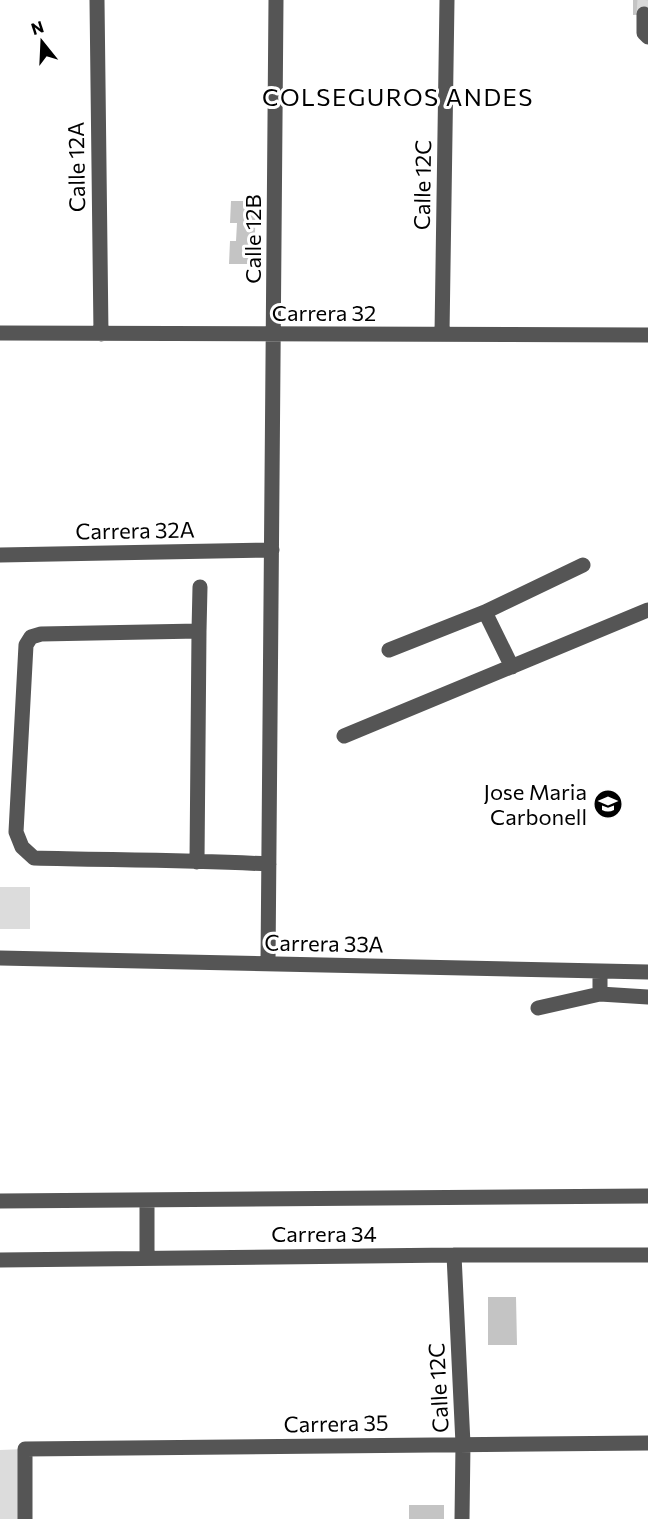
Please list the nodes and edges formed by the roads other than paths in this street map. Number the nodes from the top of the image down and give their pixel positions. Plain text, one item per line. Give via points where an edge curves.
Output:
1 (97, 0) edge
2 (276, 0) edge
3 (447, 0) edge
4 (644, 14) dead end
5 (648, 37) edge
6 (0, 333) edge
7 (101, 334) junction
8 (273, 334) junction
9 (442, 334) junction
10 (648, 335) edge
11 (272, 550) junction
12 (0, 555) edge
13 (583, 565) dead end
14 (200, 587) dead end
15 (648, 610) edge
16 (485, 612) junction
17 (199, 631) junction
18 (389, 650) dead end
19 (512, 667) junction
20 (344, 736) dead end
21 (197, 862) junction
22 (269, 864) junction
23 (0, 958) edge
24 (268, 964) junction
25 (600, 971) junction
26 (648, 972) edge
27 (600, 994) junction
28 (648, 997) edge
29 (538, 1008) dead end
30 (648, 1196) edge
31 (147, 1200) junction
32 (0, 1201) edge
33 (454, 1255) junction
34 (648, 1255) edge
35 (147, 1257) junction
36 (0, 1260) edge
37 (648, 1443) edge
38 (463, 1444) junction
39 (25, 1519) edge
40 (462, 1519) edge

1 - 7 street, Calle 12A
2 - 8 street, Calle 12B
3 - 9 street, Calle 12C
4 - 5 street via 644,33
6 - 7 street, Carrera 32
7 - 8 street, Carrera 32
8 - 9 street, Carrera 32
8 - 11 street, Calle 12B
9 - 10 street, Carrera 32
11 - 12 street, Carrera 32A
11 - 22 street, Calle 12B
13 - 16 street
14 - 17 street
15 - 19 street
16 - 18 street
16 - 19 street
17 - 21 street
17 - 21 street via 31,637 26,645 16,832 22,847 34,858
19 - 20 street
21 - 22 street
22 - 24 street, Calle 12B
23 - 24 street, Carrera 33A
24 - 25 street, Carrera 33A
25 - 26 street, Carrera 33A
25 - 27 street
27 - 28 street
27 - 29 street
30 - 31 street, Carrera 34
31 - 32 street, Carrera 34
31 - 35 street
33 - 34 street, Carrera 34
33 - 35 street, Carrera 34
33 - 38 street, Calle 12C
35 - 36 street, Carrera 34
37 - 38 street, Carrera 35
38 - 39 street, Carrera 35 via 25,1449
38 - 40 street, Calle 12C

